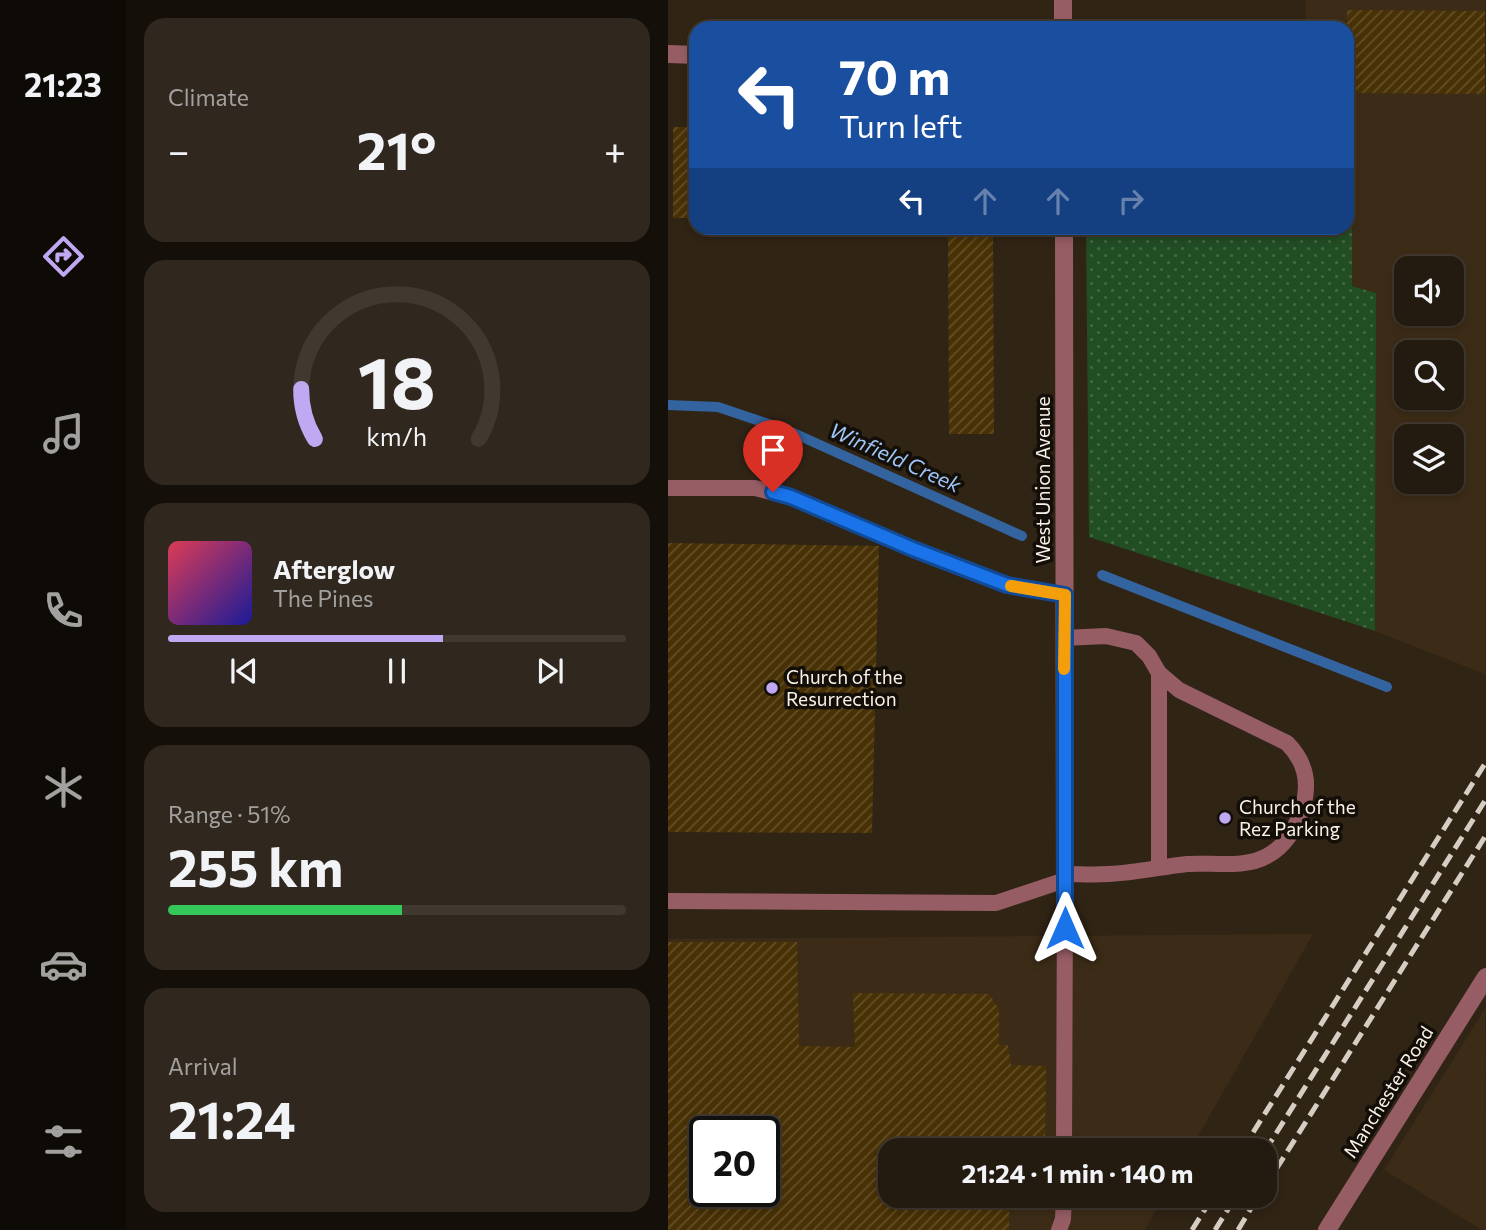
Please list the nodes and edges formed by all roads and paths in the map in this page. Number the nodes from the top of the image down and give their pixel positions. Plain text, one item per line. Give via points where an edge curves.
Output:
1 (1063, 0) edge
2 (1063, 21) edge
3 (668, 54) edge
4 (689, 55) edge
5 (1064, 235) edge
6 (668, 488) edge
7 (1065, 595) junction
8 (1064, 638) junction
9 (1159, 673) junction
10 (1159, 867) junction
11 (1065, 877) junction
12 (1065, 900) joint
13 (668, 901) edge
14 (1485, 977) edge
15 (1064, 1138) edge
16 (1064, 1208) edge
17 (1059, 1230) edge
18 (1327, 1230) edge

1 - 2 street
3 - 4 street
5 - 7 street, West Union Avenue
6 - 7 lane via 755,488 791,497 1007,585
7 - 8 street, West Union Avenue
8 - 9 lane via 1106,636 1136,643
8 - 11 street, West Union Avenue
9 - 10 lane
9 - 10 lane via 1179,690 1287,743 1306,774 1299,818 1282,846 1264,858
10 - 11 lane
11 - 12 street, West Union Avenue
11 - 13 lane via 996,902
12 - 15 lane
14 - 18 street, Manchester Road
16 - 17 lane

